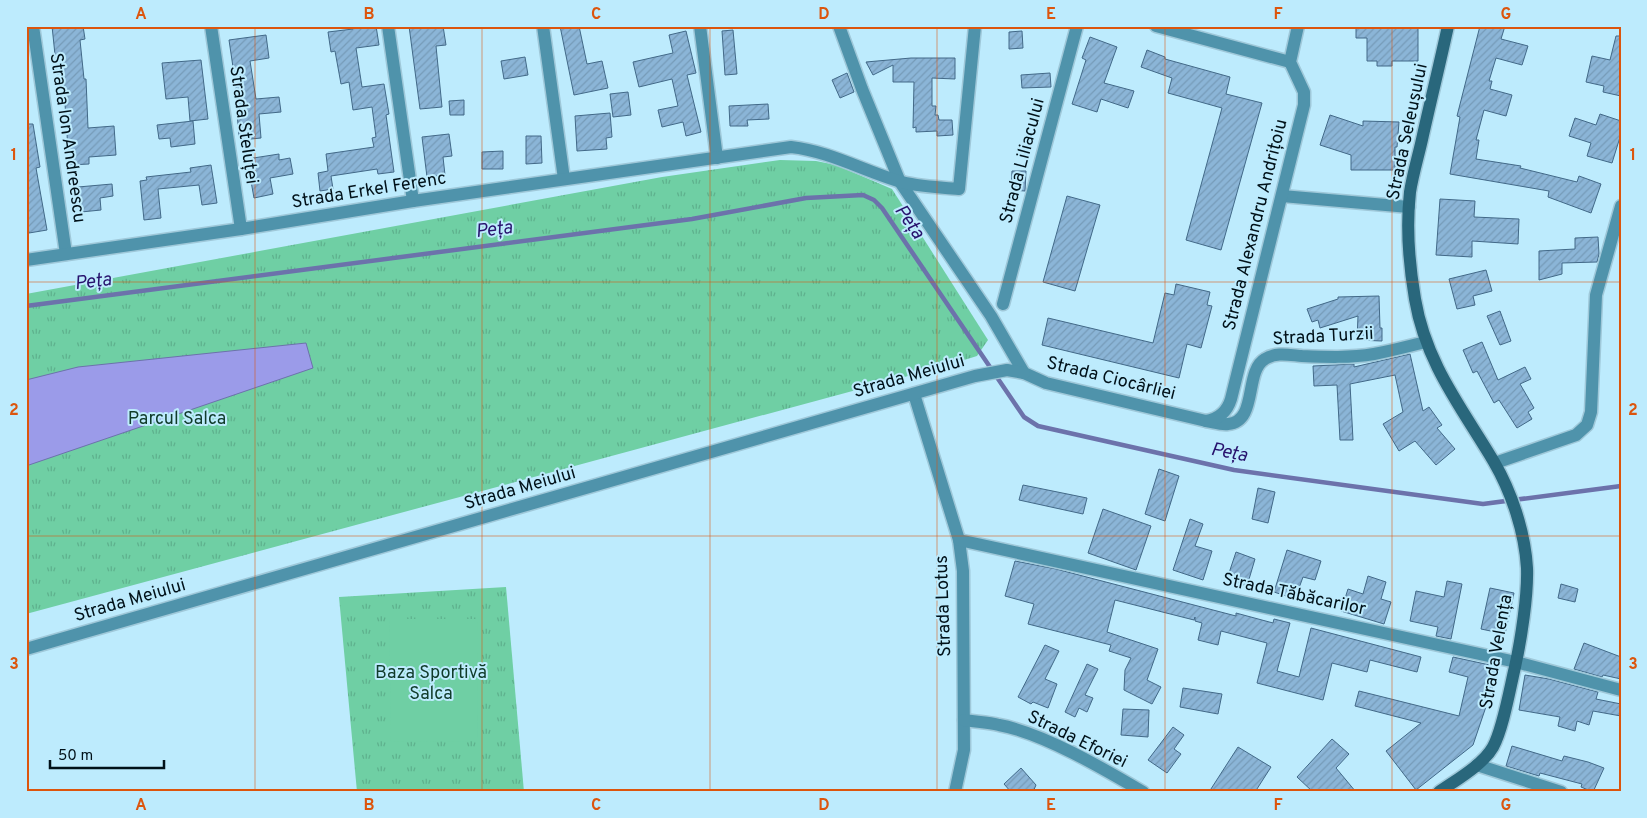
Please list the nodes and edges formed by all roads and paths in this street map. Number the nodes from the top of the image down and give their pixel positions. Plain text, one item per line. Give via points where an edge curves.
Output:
1 (33, 26) edge
2 (211, 26) edge
3 (388, 26) edge
4 (543, 26) edge
5 (700, 26) edge
6 (839, 26) edge
7 (975, 26) edge
8 (1077, 26) edge
9 (1156, 26) edge
10 (1298, 26) edge
11 (1448, 26) edge
12 (1290, 62) junction
13 (717, 158) junction
14 (564, 179) junction
15 (900, 182) junction
16 (1282, 196) junction
17 (413, 201) junction
18 (1409, 206) junction
19 (1621, 206) edge
20 (240, 229) junction
21 (66, 254) junction
22 (26, 260) edge
23 (1003, 304) dead end
24 (1426, 342) junction
25 (1024, 373) junction
26 (914, 394) junction
27 (1206, 421) junction
28 (1495, 463) junction
29 (1509, 493) joint
30 (959, 540) junction
31 (26, 649) edge
32 (1516, 662) junction
33 (1621, 690) edge
34 (964, 720) junction
35 (1476, 765) junction
36 (956, 792) edge
37 (1143, 792) edge
38 (1439, 792) edge
39 (1561, 792) edge

1 - 21 street, Strada Ion Andreescu
2 - 20 street, Strada Steluței
3 - 17 street
4 - 14 street
5 - 13 street
6 - 15 street, Strada Ciocârliei
7 - 15 street, Strada Erkel Ferenc via 959,189
8 - 23 street, Strada Liliacului
9 - 12 street
10 - 12 street
11 - 18 main road, Strada Seleușului
12 - 16 street, Strada Alexandru Andrițoiu via 1304,92 1304,105
13 - 14 street, Strada Erkel Ferenc
13 - 15 street, Strada Erkel Ferenc via 791,147 806,148
14 - 17 street, Strada Erkel Ferenc
15 - 25 street, Strada Ciocârliei via 991,316
16 - 18 street
16 - 27 street, Strada Alexandru Andrițoiu via 1228,406 1222,415
17 - 20 street, Strada Erkel Ferenc
18 - 24 main road, Strada Seleușului via 1411,270
19 - 28 street via 1596,295 1591,412 1587,425 1576,434
20 - 21 street, Strada Erkel Ferenc
21 - 22 street, Strada Erkel Ferenc
24 - 27 street, Strada Turzii via 1374,354 1338,357 1273,355 1258,364 1248,406 1239,419 1228,424
24 - 28 main road, Strada Seleușului via 1450,393
25 - 26 street, Strada Meiului via 1007,370 975,376
25 - 27 street, Strada Ciocârliei via 1046,383
26 - 30 street, Strada Lotus
26 - 31 street, Strada Meiului
28 - 29 main road, Strada Seleușului
29 - 32 main road, Strada Velența via 1525,546 1527,570
30 - 32 street, Strada Tăbăcarilor
30 - 34 street, Strada Lotus via 963,571
32 - 33 street, Strada Tăbăcarilor
32 - 35 main road, Strada Velența via 1493,748
34 - 36 street, Strada Lotus via 964,750
34 - 37 street, Strada Eforiei via 1020,731 1072,753
35 - 38 main road, Strada Velența
35 - 39 street

